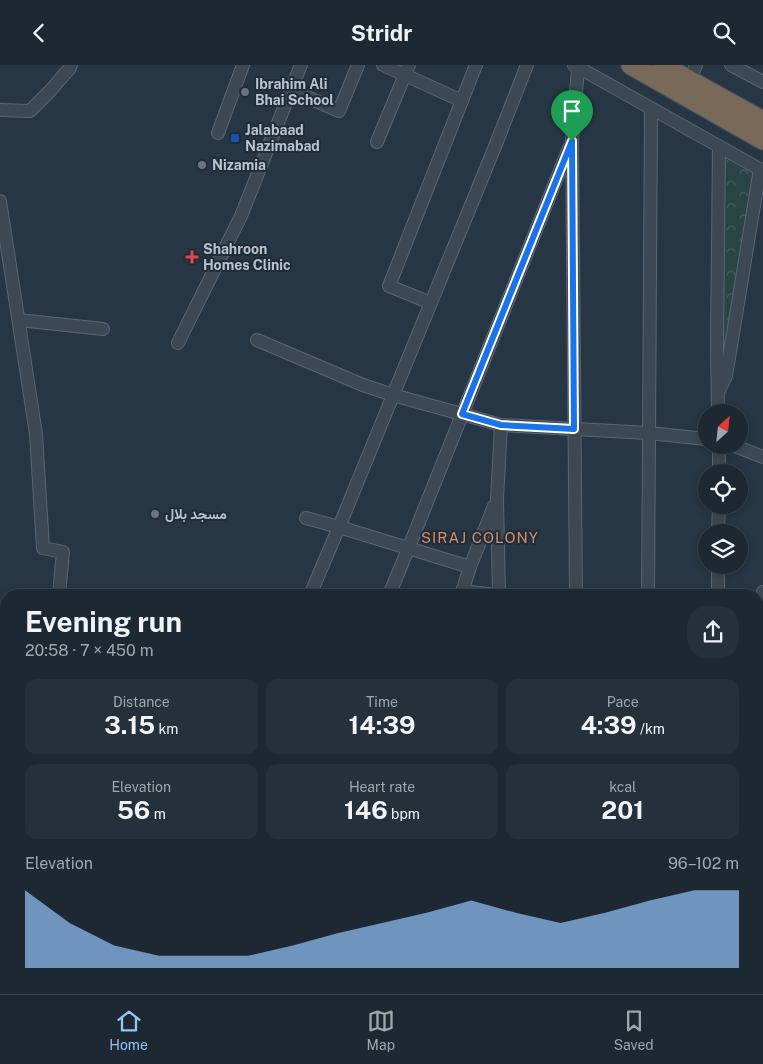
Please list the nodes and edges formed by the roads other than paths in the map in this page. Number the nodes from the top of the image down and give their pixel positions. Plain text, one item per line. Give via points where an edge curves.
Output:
1 (71, 65) edge
2 (243, 65) edge
3 (301, 65) edge
4 (358, 65) edge
5 (383, 65) edge
6 (476, 65) edge
7 (527, 65) edge
8 (631, 65) edge
9 (662, 65) edge
10 (731, 65) edge
11 (577, 66) edge
12 (407, 70) edge
13 (693, 72) edge
14 (763, 82) edge
15 (291, 90) junction
16 (462, 101) junction
17 (0, 109) edge
18 (651, 109) junction
19 (763, 120) edge
20 (218, 133) dead end
21 (763, 140) edge
22 (572, 141) junction
23 (377, 142) dead end
24 (719, 147) junction
25 (761, 170) edge
26 (0, 201) edge
27 (431, 303) junction
28 (19, 320) junction
29 (103, 329) dead end
30 (257, 340) dead end
31 (178, 343) dead end
32 (718, 393) junction
33 (393, 395) junction
34 (718, 404) edge
35 (462, 414) junction
36 (501, 425) junction
37 (574, 429) junction
38 (649, 433) junction
39 (698, 438) edge
40 (748, 451) edge
41 (763, 457) edge
42 (496, 499) junction
43 (306, 518) dead end
44 (339, 527) junction
45 (409, 547) junction
46 (470, 567) junction
47 (718, 574) edge
48 (60, 589) edge
49 (313, 589) edge
50 (391, 589) edge
51 (463, 589) edge
52 (498, 589) edge
53 (576, 589) edge
54 (648, 589) edge
55 (718, 589) edge

1 - 17 street via 30,111
2 - 20 street
3 - 15 street
4 - 15 street via 339,111
5 - 12 street
6 - 16 street
7 - 27 street
8 - 21 highway
9 - 13 highway
10 - 14 street
11 - 18 street
11 - 22 street
12 - 16 street
12 - 23 street
13 - 19 highway
15 - 31 street via 241,216
16 - 27 street via 389,286
18 - 24 street
18 - 38 street
22 - 35 street
22 - 37 street
24 - 25 street
24 - 32 street
25 - 32 street via 726,375
26 - 28 street
27 - 33 street
28 - 29 street
28 - 48 street via 36,435 43,548 63,551
30 - 33 street
32 - 34 street
33 - 35 street
33 - 44 street
35 - 36 street
35 - 45 street
36 - 37 street
36 - 42 street
37 - 38 street
37 - 53 street
38 - 39 street
38 - 54 street
40 - 41 street
42 - 46 street
42 - 52 street
43 - 44 street
44 - 45 street
44 - 49 street
45 - 46 street
45 - 50 street
46 - 51 street
47 - 55 street

